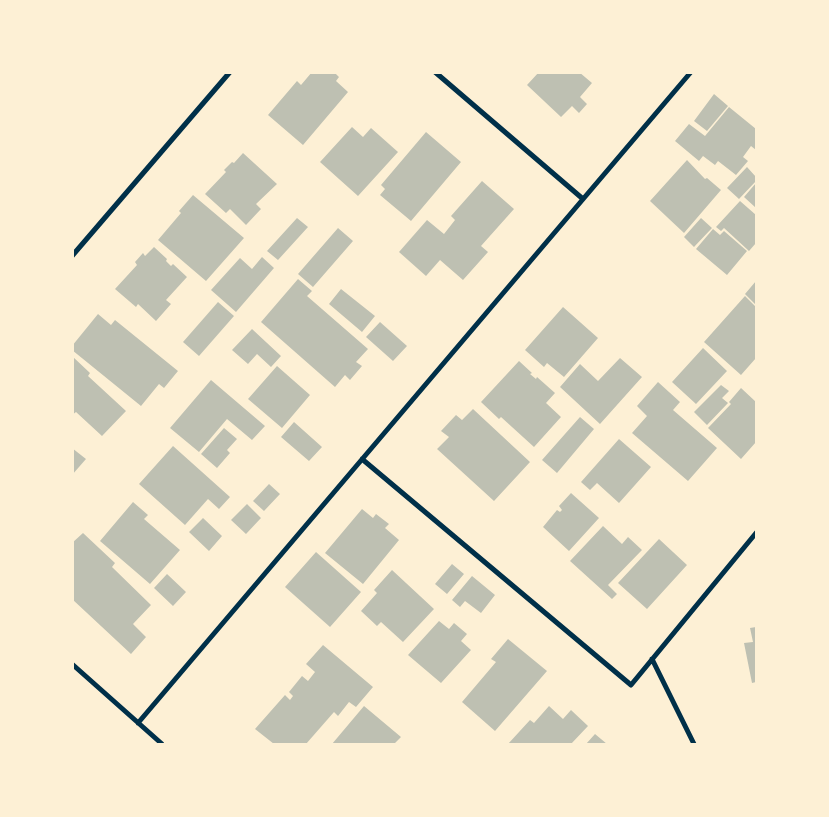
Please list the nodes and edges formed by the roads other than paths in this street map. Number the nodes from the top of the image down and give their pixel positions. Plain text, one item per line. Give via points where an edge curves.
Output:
1 (230, 72) edge
2 (435, 72) edge
3 (691, 72) edge
4 (583, 199) junction
5 (72, 256) edge
6 (362, 459) junction
7 (756, 534) edge
8 (652, 659) junction
9 (72, 664) edge
10 (138, 722) junction
11 (162, 744) edge
12 (694, 744) edge

1 - 5 street
2 - 4 street
3 - 4 street
4 - 6 street
6 - 8 street via 630,684
6 - 10 street
7 - 8 street
8 - 12 street
9 - 10 street
10 - 11 street

